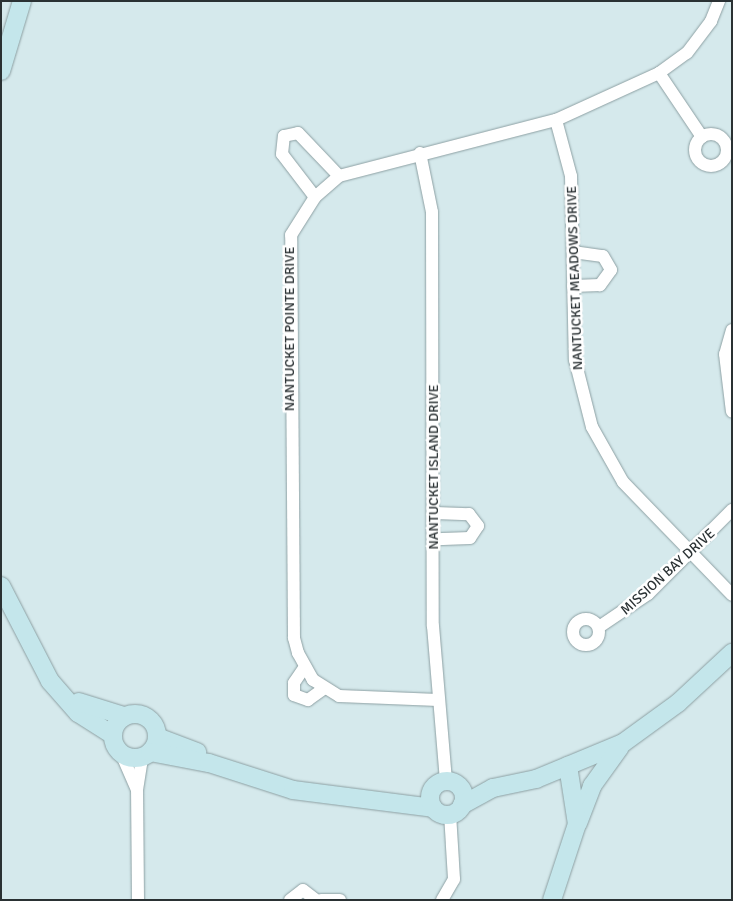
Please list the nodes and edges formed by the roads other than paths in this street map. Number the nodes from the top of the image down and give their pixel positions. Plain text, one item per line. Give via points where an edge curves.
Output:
1 (22, 1) edge
2 (719, 1) edge
3 (1, 71) edge
4 (659, 73) junction
5 (556, 120) junction
6 (702, 137) dead end
7 (420, 153) junction
8 (339, 176) junction
9 (315, 197) junction
10 (573, 252) junction
11 (573, 286) junction
12 (732, 330) edge
13 (732, 412) edge
14 (732, 510) edge
15 (435, 514) junction
16 (436, 538) junction
17 (691, 555) junction
18 (1, 586) edge
19 (732, 595) edge
20 (599, 627) dead end
21 (732, 653) edge
22 (304, 668) junction
23 (323, 689) junction
24 (71, 700) junction
25 (438, 700) junction
26 (124, 716) junction
27 (113, 735) junction
28 (623, 743) junction
29 (150, 748) junction
30 (121, 753) junction
31 (568, 766) junction
32 (446, 785) junction
33 (493, 788) junction
34 (137, 790) junction
35 (397, 800) junction
36 (448, 809) junction
37 (577, 824) junction
38 (138, 900) edge
39 (290, 900) edge
40 (316, 900) edge
41 (321, 900) edge
42 (340, 900) edge
43 (442, 900) edge
44 (552, 900) edge

1 - 3 street
2 - 4 street, NANTUCKET POINTE DRIVE via 711,21 687,53
4 - 5 street, NANTUCKET POINTE DRIVE
4 - 6 street
5 - 7 street, NANTUCKET POINTE DRIVE
5 - 10 street, NANTUCKET MEADOWS DRIVE via 571,176
7 - 8 street, NANTUCKET POINTE DRIVE
7 - 15 street, NANTUCKET ISLAND DRIVE via 432,212
8 - 9 street, NANTUCKET POINTE DRIVE
8 - 9 street via 298,133 284,136 279,144 282,154
9 - 22 street, NANTUCKET POINTE DRIVE via 295,226 288,246 294,638
10 - 11 street, NANTUCKET MEADOWS DRIVE
10 - 11 street via 603,256 611,270 600,286
11 - 17 street, NANTUCKET MEADOWS DRIVE via 575,360 592,426 623,482
12 - 13 street via 725,354
14 - 17 street, MISSION BAY DRIVE
15 - 16 street, NANTUCKET ISLAND DRIVE
15 - 16 street via 469,514 478,526 470,538
16 - 25 street, NANTUCKET ISLAND DRIVE
17 - 19 street, NANTUCKET MEADOWS DRIVE
17 - 20 street, MISSION BAY DRIVE via 633,606
18 - 24 street via 40,668
21 - 28 street via 678,702
22 - 23 street, NANTUCKET POINTE DRIVE
22 - 23 street via 294,683 296,697 308,700
23 - 25 street via 358,699
24 - 26 street
24 - 27 street via 78,713
25 - 32 street, NANTUCKET ISLAND DRIVE
26 - 27 street
26 - 29 street via 147,717
27 - 30 street
28 - 31 street
28 - 37 street via 592,786
29 - 30 street
29 - 34 street
29 - 35 street via 195,751 209,763 293,790
30 - 34 street
31 - 33 street
31 - 37 street
32 - 33 street
32 - 35 street
32 - 36 street
32 - 36 street
33 - 36 street
34 - 38 street
35 - 36 street
36 - 43 street via 454,878
37 - 44 street
39 - 40 street via 302,890
41 - 42 street

